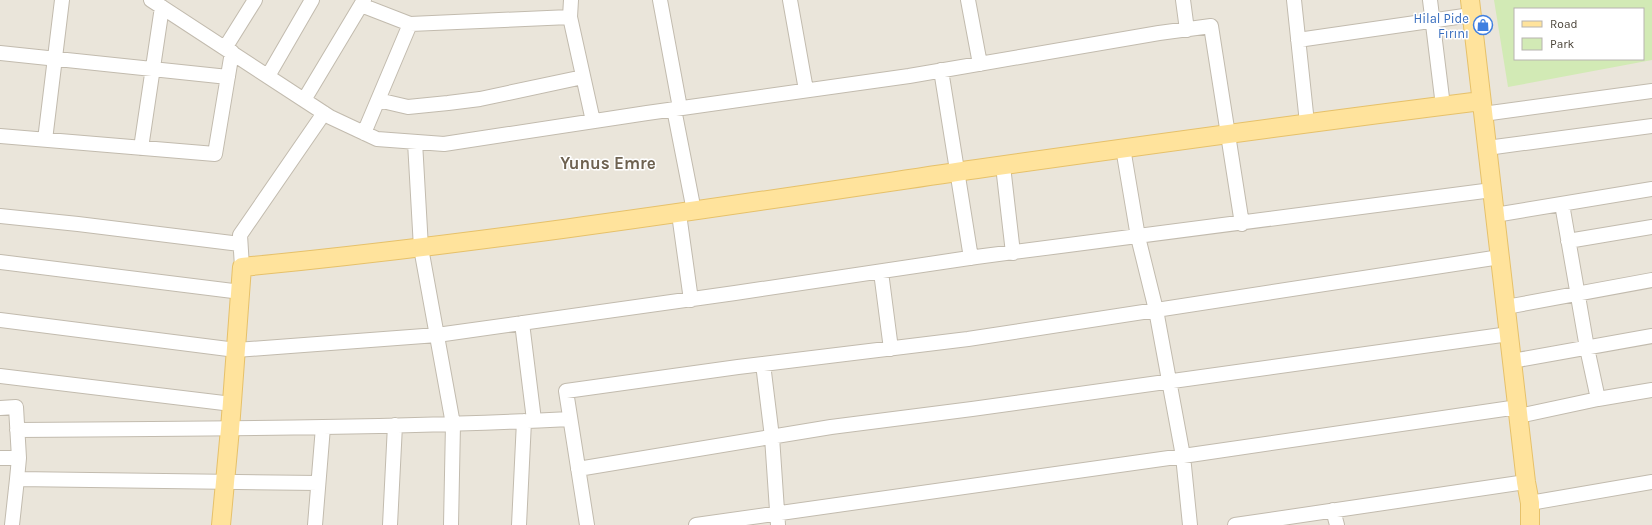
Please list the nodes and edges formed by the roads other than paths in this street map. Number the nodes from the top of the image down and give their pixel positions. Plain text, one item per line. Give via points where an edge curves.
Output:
1 (62, 0) edge
2 (255, 0) edge
3 (312, 0) edge
4 (571, 0) edge
5 (790, 0) edge
6 (968, 0) edge
7 (1184, 0) edge
8 (1294, 0) edge
9 (1430, 0) edge
10 (664, 1) edge
11 (362, 2) edge
12 (156, 3) edge
13 (1470, 8) edge
14 (570, 17) junction
15 (1432, 21) junction
16 (410, 24) junction
17 (1187, 30) junction
18 (1298, 40) junction
19 (229, 50) junction
20 (0, 53) edge
21 (55, 58) junction
22 (980, 64) junction
23 (153, 68) junction
24 (941, 70) junction
25 (268, 76) junction
26 (228, 77) junction
27 (583, 77) junction
28 (806, 90) junction
29 (1652, 91) edge
30 (304, 100) junction
31 (378, 100) junction
32 (1443, 106) junction
33 (1482, 107) junction
34 (677, 109) junction
35 (324, 113) junction
36 (593, 121) junction
37 (1307, 123) junction
38 (1652, 126) edge
39 (364, 133) junction
40 (1227, 133) junction
41 (0, 136) edge
42 (45, 140) junction
43 (414, 142) junction
44 (141, 148) junction
45 (1123, 148) junction
46 (1487, 148) junction
47 (1003, 166) junction
48 (957, 172) junction
49 (1652, 189) edge
50 (1492, 190) junction
51 (1562, 204) junction
52 (686, 212) junction
53 (1495, 215) junction
54 (0, 216) edge
55 (1242, 224) junction
56 (1652, 226) edge
57 (1138, 237) junction
58 (1568, 241) junction
59 (240, 244) junction
60 (421, 248) junction
61 (1014, 252) junction
62 (1500, 257) junction
63 (971, 258) junction
64 (0, 262) edge
65 (242, 267) junction
66 (881, 272) junction
67 (1652, 280) edge
68 (241, 292) junction
69 (1578, 294) junction
70 (691, 300) junction
71 (1506, 307) junction
72 (1156, 310) junction
73 (0, 320) edge
74 (522, 323) junction
75 (1509, 334) junction
76 (437, 335) junction
77 (1652, 336) edge
78 (1587, 348) junction
79 (891, 349) junction
80 (236, 350) junction
81 (1512, 361) junction
82 (764, 364) junction
83 (0, 376) edge
84 (1169, 381) junction
85 (1652, 390) edge
86 (1598, 399) junction
87 (232, 404) junction
88 (0, 408) edge
89 (1518, 411) junction
90 (570, 419) junction
91 (529, 421) junction
92 (453, 424) junction
93 (395, 425) junction
94 (323, 427) junction
95 (230, 429) junction
96 (17, 430) junction
97 (772, 437) junction
98 (1183, 456) junction
99 (0, 458) edge
100 (19, 458) junction
101 (578, 469) junction
102 (17, 479) junction
103 (225, 481) junction
104 (1526, 482) junction
105 (1652, 482) edge
106 (318, 483) junction
107 (1530, 503) junction
108 (1333, 510) junction
109 (778, 519) edge
110 (12, 525) edge
111 (221, 525) edge
112 (315, 525) edge
113 (390, 525) edge
114 (451, 525) edge
115 (520, 525) edge
116 (587, 525) edge
117 (696, 525) edge
118 (1190, 525) edge
119 (1235, 525) edge
120 (1337, 525) edge
121 (1530, 525) edge

1 - 21 street
2 - 19 street
3 - 25 street
4 - 14 street
5 - 28 street
6 - 22 street
7 - 17 street
8 - 18 street
9 - 15 street
10 - 34 street
11 - 16 street
11 - 30 street
12 - 19 street
12 - 23 street
13 - 15 street
13 - 33 main road
14 - 16 street
14 - 27 street
15 - 18 street
15 - 32 street
16 - 31 street
17 - 22 street
17 - 40 street via 1211,26
18 - 37 street
19 - 25 street
19 - 26 street
20 - 21 street
21 - 23 street
21 - 42 street
22 - 24 street
23 - 26 street
23 - 44 street
24 - 28 street
24 - 48 street
25 - 30 street
26 - 44 street via 215,154
27 - 31 street via 480,99 448,103 408,107
27 - 36 street
28 - 34 street
29 - 33 street
30 - 35 street
31 - 39 street
32 - 33 main road
32 - 37 main road
33 - 46 main road
34 - 36 street
34 - 52 street
35 - 39 street
35 - 59 street via 240,235
36 - 43 street via 444,144
37 - 40 main road
38 - 46 street
39 - 43 street via 377,139
40 - 45 main road
40 - 55 street
41 - 42 street
42 - 44 street
43 - 60 street
45 - 47 main road
45 - 57 street
46 - 50 main road
47 - 48 main road
47 - 61 street
48 - 52 main road
48 - 63 street
49 - 51 street
50 - 53 main road
50 - 55 street
51 - 53 street
51 - 58 street
52 - 60 main road
52 - 70 street
53 - 62 main road
54 - 59 street
55 - 57 street
56 - 58 street
57 - 61 street
57 - 72 street
58 - 69 street
59 - 65 street
60 - 65 main road
60 - 76 street
61 - 63 street
62 - 71 main road
62 - 72 street
63 - 66 street
64 - 68 street
65 - 68 main road
66 - 70 street
66 - 79 street
67 - 69 street
68 - 80 main road
69 - 71 street
69 - 78 street
70 - 74 street
71 - 75 main road
72 - 79 street
72 - 84 street
73 - 80 street
74 - 76 street
74 - 91 street
75 - 81 main road
75 - 84 street
76 - 80 street
76 - 92 street
77 - 78 street
78 - 81 street
78 - 86 street
79 - 82 street
80 - 87 main road
81 - 89 main road
82 - 90 street via 566,391
82 - 97 street
83 - 87 street
84 - 97 street
84 - 98 street
85 - 86 street
86 - 89 street
87 - 95 main road
88 - 96 street via 16,408
89 - 98 street
89 - 104 main road
90 - 91 street
90 - 101 street
91 - 92 street
91 - 115 street
92 - 93 street
92 - 114 street
93 - 94 street
93 - 113 street
94 - 95 street
94 - 106 street
95 - 96 street
95 - 103 main road
96 - 100 street
97 - 101 street
97 - 109 street
98 - 109 street
98 - 118 street
99 - 100 street
100 - 102 street
101 - 116 street
102 - 103 street
102 - 110 street
103 - 106 street
103 - 111 main road
104 - 107 main road
104 - 108 street
105 - 107 street
106 - 112 street
107 - 121 main road
108 - 119 street
108 - 120 street
109 - 117 street

